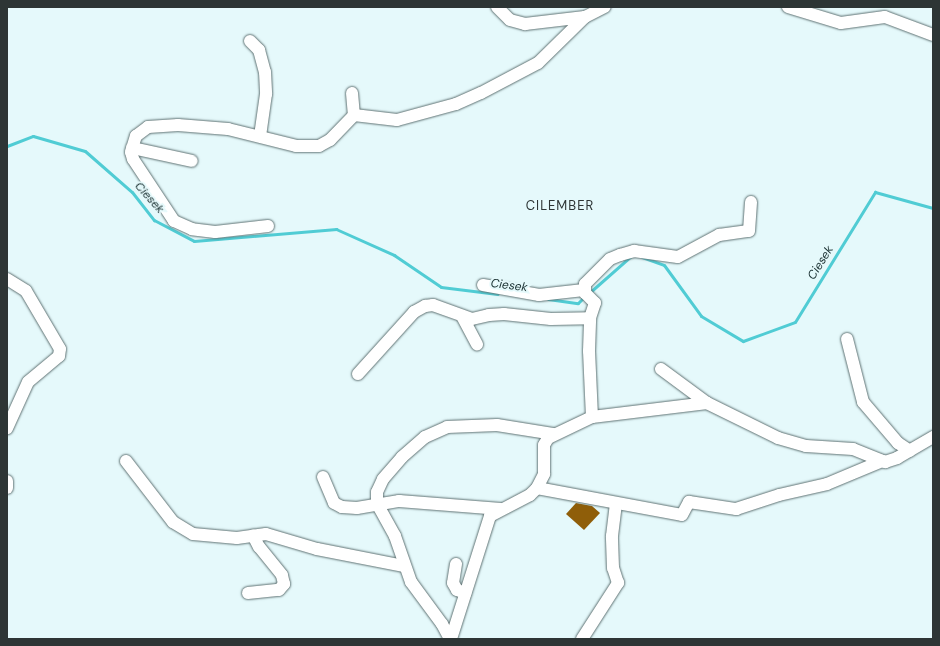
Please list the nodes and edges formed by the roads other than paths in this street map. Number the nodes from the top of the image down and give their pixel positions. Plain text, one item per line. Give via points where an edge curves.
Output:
1 (497, 7) edge
2 (605, 7) edge
3 (788, 7) edge
4 (585, 17) junction
5 (933, 35) edge
6 (250, 41) dead end
7 (352, 93) dead end
8 (354, 115) junction
9 (260, 136) junction
10 (132, 148) junction
11 (192, 160) dead end
12 (751, 202) dead end
13 (268, 226) dead end
14 (7, 279) edge
15 (482, 285) dead end
16 (587, 294) junction
17 (463, 318) junction
18 (590, 318) junction
19 (847, 340) dead end
20 (477, 344) dead end
21 (661, 369) dead end
22 (358, 374) dead end
23 (708, 403) junction
24 (592, 417) junction
25 (7, 428) edge
26 (554, 434) junction
27 (933, 437) edge
28 (910, 451) junction
29 (126, 461) dead end
30 (882, 461) junction
31 (323, 477) dead end
32 (7, 481) edge
33 (7, 488) edge
34 (537, 488) junction
35 (616, 503) junction
36 (377, 504) junction
37 (501, 509) junction
38 (254, 535) junction
39 (456, 564) dead end
40 (404, 566) junction
41 (248, 593) dead end
42 (465, 593) junction
43 (450, 639) edge
44 (582, 639) edge

1 - 4 street via 510,20 525,24
2 - 4 street
3 - 5 street via 841,23 884,17
4 - 8 street via 538,63 456,104 397,120
6 - 9 street via 259,50 265,72 266,94
7 - 8 street
8 - 9 street via 330,140 316,147 296,146
9 - 10 street via 228,130 167,125 144,129 136,136
10 - 11 street
10 - 13 street via 133,159 170,216 178,224 215,232
12 - 16 street via 749,231 719,235 678,257 634,251 620,255 610,259 587,281
14 - 25 street via 26,291 60,349 58,356 28,382
15 - 16 street via 539,295
16 - 18 street via 594,308
17 - 18 street via 475,320 489,315 504,314 551,319
17 - 20 street
17 - 22 street via 432,305 417,309
18 - 24 street
19 - 28 street via 863,402 898,443
21 - 23 street
23 - 24 street
23 - 30 street via 778,438 806,446 853,450
24 - 26 street
26 - 34 street via 544,445 544,474
26 - 36 street via 486,424 435,430 388,472 378,492
27 - 28 street
28 - 30 street via 888,462
29 - 38 street via 154,499 181,529 209,537 237,538
30 - 35 street via 827,484 779,495 736,509 689,502 682,515
31 - 36 street via 330,497 337,505 357,508
32 - 33 street
34 - 35 street
34 - 37 street
35 - 44 street via 612,536 613,568 618,583
36 - 37 street via 399,501
36 - 40 street via 395,536
37 - 42 street via 490,516
38 - 40 street via 271,535 317,549
38 - 41 street via 259,546 282,575 284,584 279,590
39 - 42 street via 453,583 457,590
40 - 43 street via 418,593 438,618
42 - 43 street

